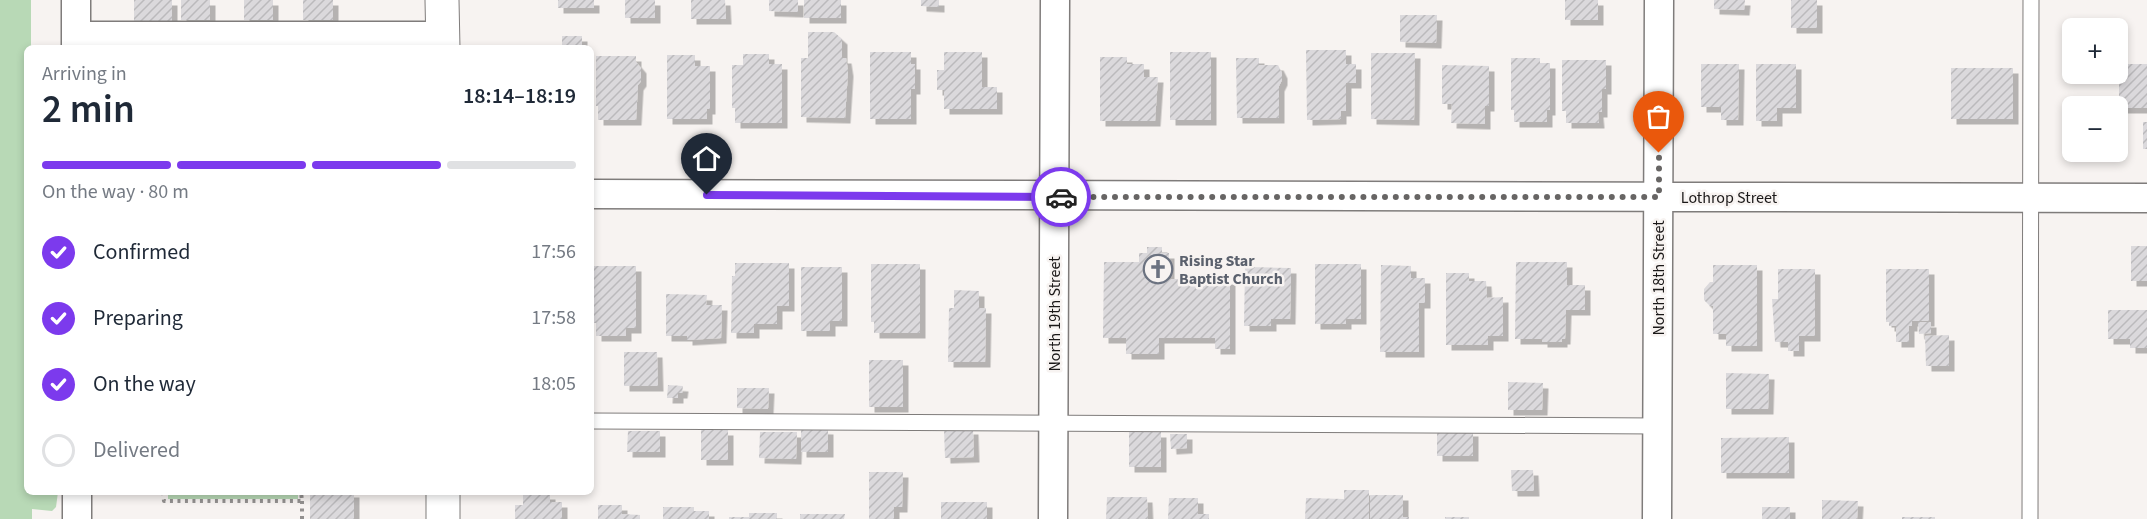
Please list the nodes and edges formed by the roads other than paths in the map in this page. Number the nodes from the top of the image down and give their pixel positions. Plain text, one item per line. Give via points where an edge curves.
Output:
1 (76, 0) edge
2 (442, 0) edge
3 (1055, 0) edge
4 (1659, 0) edge
5 (2031, 0) edge
6 (76, 42) edge
7 (442, 42) edge
8 (594, 194) edge
9 (1054, 197) junction
10 (1659, 197) junction
11 (2031, 198) junction
12 (2147, 198) edge
13 (594, 421) edge
14 (1054, 423) junction
15 (1658, 426) junction
16 (77, 495) edge
17 (443, 495) edge
18 (77, 519) edge
19 (443, 519) edge
20 (1053, 519) edge
21 (1657, 519) edge
22 (2030, 519) edge

1 - 6 street
2 - 7 street
3 - 9 street, North 19th Street
4 - 10 street, North 18th Street
5 - 11 lane
6 - 7 street
8 - 9 street, Lothrop Street
9 - 10 street, Lothrop Street
9 - 14 street, North 19th Street
10 - 11 street, Lothrop Street
10 - 15 street, North 18th Street
11 - 12 street, Lothrop Street
11 - 22 lane
13 - 14 lane
14 - 15 lane
14 - 20 street, North 19th Street
15 - 21 street, North 18th Street
16 - 18 street
17 - 19 street

